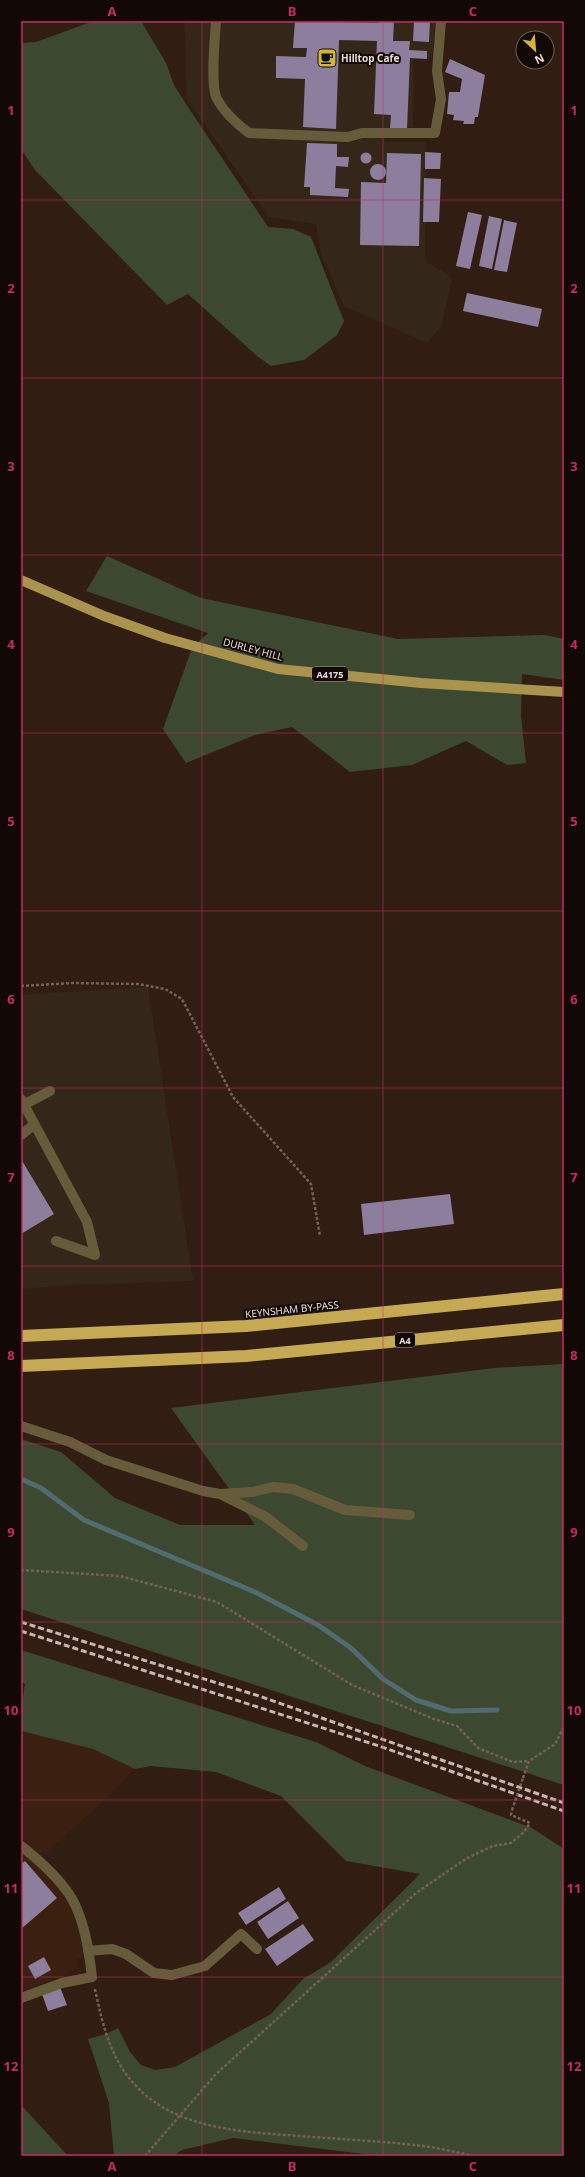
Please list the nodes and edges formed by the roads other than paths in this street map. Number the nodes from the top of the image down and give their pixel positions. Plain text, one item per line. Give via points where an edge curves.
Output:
1 (216, 21) edge
2 (441, 21) edge
3 (21, 580) edge
4 (564, 692) edge
5 (50, 1091) dead end
6 (23, 1101) edge
7 (34, 1125) junction
8 (21, 1135) edge
9 (56, 1241) dead end
10 (564, 1294) edge
11 (564, 1325) edge
12 (21, 1336) edge
13 (21, 1366) edge
14 (21, 1426) edge
15 (220, 1494) junction
16 (410, 1515) dead end
17 (303, 1546) dead end
18 (21, 1846) edge
19 (257, 1949) dead end
20 (88, 1951) junction
21 (21, 1998) edge

1 - 2 lane via 213,65 216,98 238,124 249,133 348,137 362,133 435,132 441,99 437,71
3 - 4 main road, DURLEY HILL / A4175 via 104,616 165,638 278,669 421,683
5 - 6 lane
6 - 7 lane
7 - 8 lane
7 - 9 lane via 87,1222 95,1255
10 - 12 highway, KEYNSHAM BY-PASS via 246,1326
11 - 13 highway, A4 via 246,1356
14 - 15 lane via 70,1442 106,1460 141,1472
15 - 16 lane via 252,1492 273,1487 293,1489 345,1510
15 - 17 lane via 266,1517
18 - 20 lane via 52,1872 70,1895 84,1932
19 - 20 lane via 241,1934 205,1966 172,1975 154,1973 126,1954 112,1949
20 - 21 lane via 92,1977 62,1983

